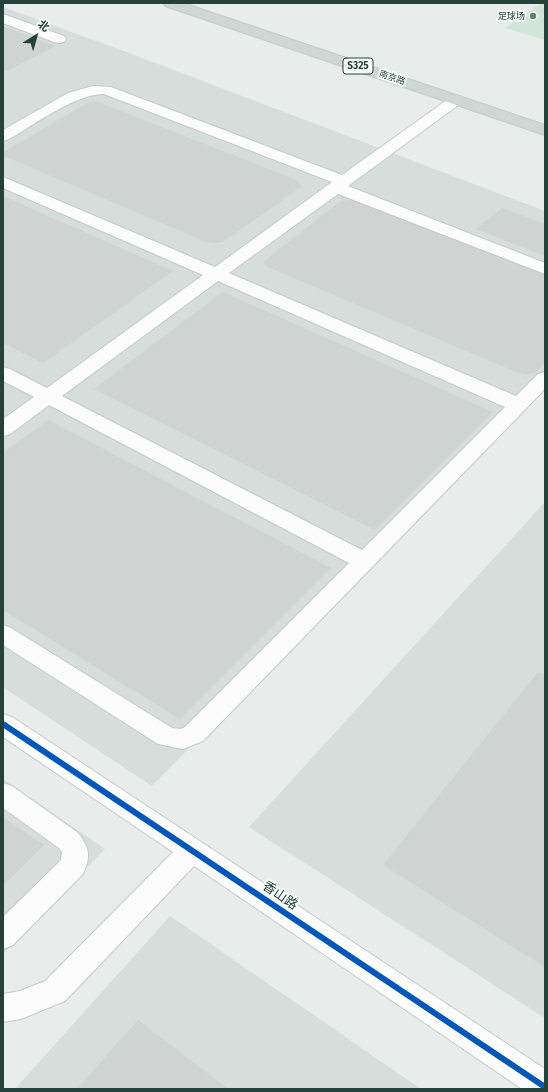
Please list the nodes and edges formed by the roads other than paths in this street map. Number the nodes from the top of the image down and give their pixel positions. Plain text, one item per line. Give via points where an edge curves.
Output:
1 (170, 3) edge
2 (3, 18) edge
3 (59, 39) dead end
4 (456, 100) junction
5 (545, 130) edge
6 (3, 136) edge
7 (3, 182) edge
8 (340, 184) junction
9 (545, 269) edge
10 (216, 274) junction
11 (3, 374) edge
12 (545, 378) edge
13 (48, 396) junction
14 (519, 405) junction
15 (3, 429) edge
16 (365, 561) junction
17 (3, 634) edge
18 (3, 724) edge
19 (3, 794) edge
20 (192, 850) junction
21 (3, 936) edge
22 (3, 1008) edge
23 (545, 1087) edge

1 - 4 main road, 南京路 / S325
2 - 3 street
4 - 5 main road, 南京路 / S325
4 - 8 street
6 - 8 street via 74,96 93,90 106,90
7 - 10 street
8 - 9 street
8 - 10 street
10 - 13 street
10 - 14 street
11 - 13 street
12 - 14 street
13 - 15 street
13 - 16 street
14 - 16 street
16 - 17 street via 194,734 184,739 167,737
18 - 20 street, 香山路
19 - 21 street via 68,840 74,847 77,857 73,866
20 - 22 street via 55,991 21,1005
20 - 23 street, 香山路

